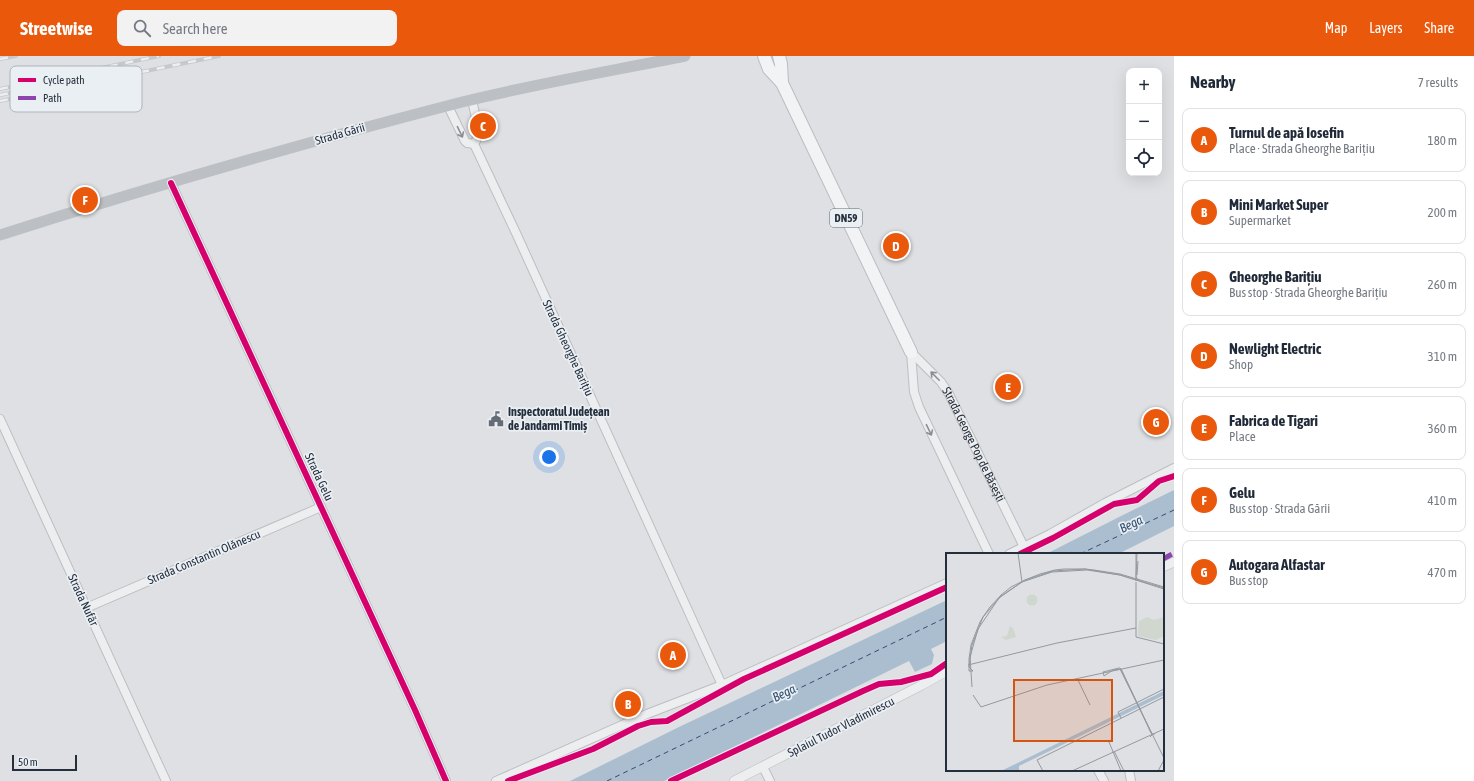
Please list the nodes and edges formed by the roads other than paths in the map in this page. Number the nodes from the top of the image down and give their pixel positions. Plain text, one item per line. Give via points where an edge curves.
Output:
1 (685, 56) edge
2 (764, 56) edge
3 (779, 56) edge
4 (782, 83) junction
5 (472, 100) junction
6 (448, 106) junction
7 (474, 144) junction
8 (171, 183) junction
9 (0, 235) edge
10 (911, 352) junction
11 (0, 419) edge
12 (1174, 468) edge
13 (321, 507) junction
14 (1024, 547) junction
15 (989, 553) edge
16 (1011, 553) edge
17 (1174, 562) edge
18 (1164, 567) edge
19 (946, 583) edge
20 (86, 608) junction
21 (946, 672) edge
22 (722, 685) junction
23 (763, 767) junction
24 (1099, 771) edge
25 (1129, 771) edge
26 (166, 781) edge
27 (446, 781) edge
28 (496, 781) edge
29 (734, 781) edge
30 (770, 781) edge
31 (1104, 781) edge
32 (1132, 781) edge

1 - 5 main road, Strada Gării
2 - 4 main road, Strada George Pop de Băsești / DN59 via 769,69
3 - 4 main road, Strada George Pop de Băsești / DN59
4 - 10 main road, Strada George Pop de Băsești / DN59
5 - 6 main road, Strada Gării
5 - 7 street via 477,132
6 -> 7 street, Strada Gheorghe Barițiu via 462,137 468,143
6 - 8 main road, Strada Gării
7 - 22 street, Strada Gheorghe Barițiu
8 - 9 main road, Strada Gării
8 - 13 street, Strada Gelu
14 -> 10 street, Strada George Pop de Băsești via 949,394 941,382
10 -> 15 street, Strada George Pop de Băsești via 914,392 918,407
11 - 20 street, Strada Nufăr
12 - 14 street
13 - 20 street, Strada Constantin Olănescu
13 - 27 street, Strada Gelu
14 - 16 street
17 - 18 street
19 - 22 street
20 - 26 street, Strada Nufăr
21 - 23 street, Splaiul Tudor Vladimirescu
22 - 28 street via 647,714
23 - 29 street, Splaiul Tudor Vladimirescu
23 - 30 street
24 - 31 street
25 - 32 street

